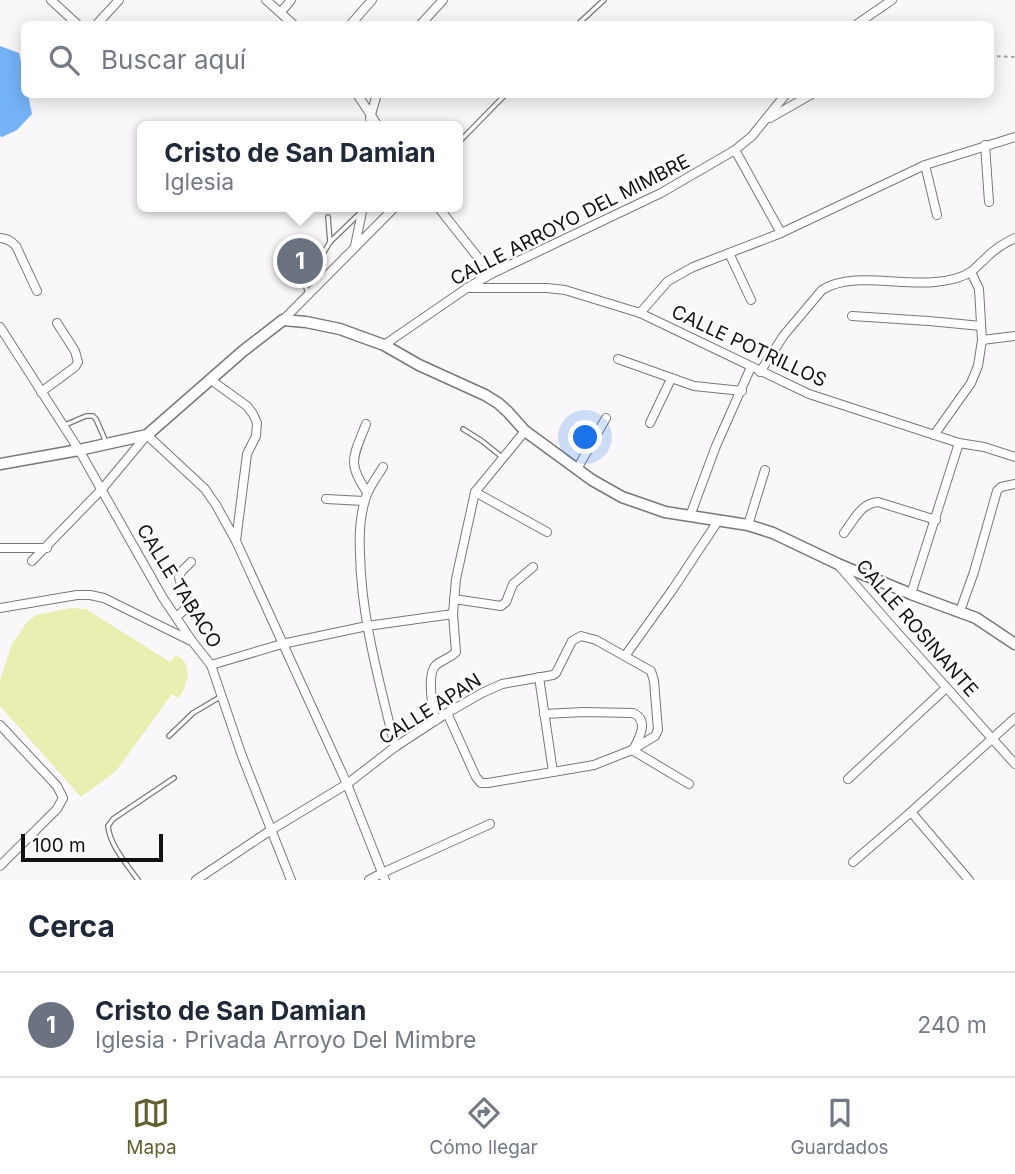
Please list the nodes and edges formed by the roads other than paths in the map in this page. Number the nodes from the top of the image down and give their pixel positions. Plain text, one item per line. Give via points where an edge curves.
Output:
1 (51, 0) edge
2 (119, 0) edge
3 (266, 0) edge
4 (291, 0) edge
5 (372, 0) edge
6 (443, 0) edge
7 (604, 0) edge
8 (892, 0) edge
9 (281, 12) junction
10 (74, 21) edge
11 (100, 21) edge
12 (290, 21) edge
13 (354, 21) edge
14 (424, 21) edge
15 (581, 21) edge
16 (866, 21) edge
17 (359, 98) edge
18 (376, 98) edge
19 (502, 98) edge
20 (783, 98) edge
21 (805, 98) edge
22 (370, 116) junction
23 (767, 119) junction
24 (370, 121) edge
25 (374, 121) edge
26 (463, 137) edge
27 (1015, 137) edge
28 (985, 145) junction
29 (735, 150) junction
30 (925, 165) junction
31 (989, 202) dead end
32 (359, 212) edge
33 (361, 212) edge
34 (390, 212) edge
35 (442, 212) edge
36 (937, 215) dead end
37 (328, 217) dead end
38 (781, 233) junction
39 (0, 238) edge
40 (1015, 238) edge
41 (330, 243) junction
42 (355, 246) junction
43 (729, 253) junction
44 (971, 272) junction
45 (491, 274) junction
46 (467, 288) junction
47 (37, 290) dead end
48 (308, 293) junction
49 (751, 300) dead end
50 (640, 313) junction
51 (852, 316) dead end
52 (284, 320) junction
53 (57, 323) dead end
54 (981, 326) junction
55 (0, 327) edge
56 (1015, 336) edge
57 (982, 340) junction
58 (384, 345) junction
59 (618, 359) dead end
60 (751, 367) junction
61 (760, 372) junction
62 (671, 379) junction
63 (211, 380) junction
64 (742, 391) junction
65 (41, 392) junction
66 (606, 418) dead end
67 (650, 423) dead end
68 (366, 424) dead end
69 (63, 426) junction
70 (463, 429) dead end
71 (525, 431) junction
72 (147, 435) junction
73 (934, 436) junction
74 (959, 443) junction
75 (107, 444) junction
76 (79, 450) junction
77 (1015, 457) edge
78 (503, 458) junction
79 (0, 464) edge
80 (383, 467) dead end
81 (577, 469) junction
82 (765, 470) dead end
83 (1015, 484) edge
84 (102, 489) junction
85 (475, 492) junction
86 (366, 497) junction
87 (326, 499) dead end
88 (690, 516) junction
89 (936, 520) junction
90 (718, 521) junction
91 (748, 525) junction
92 (547, 532) dead end
93 (844, 533) dead end
94 (236, 541) junction
95 (0, 548) edge
96 (47, 548) junction
97 (32, 561) dead end
98 (191, 562) dead end
99 (838, 564) junction
100 (533, 567) dead end
101 (911, 594) junction
102 (454, 599) junction
103 (0, 608) edge
104 (960, 611) junction
105 (453, 614) junction
106 (176, 617) junction
107 (367, 626) junction
108 (192, 641) junction
109 (282, 644) junction
110 (1015, 644) edge
111 (625, 656) junction
112 (211, 664) junction
113 (539, 677) junction
114 (946, 688) junction
115 (222, 696) junction
116 (447, 713) junction
117 (544, 714) junction
118 (1015, 718) edge
119 (435, 721) junction
120 (0, 725) edge
121 (3, 736) edge
122 (169, 736) dead end
123 (992, 738) junction
124 (395, 747) junction
125 (632, 750) junction
126 (1015, 764) edge
127 (553, 772) junction
128 (174, 778) dead end
129 (848, 779) dead end
130 (347, 784) junction
131 (689, 784) dead end
132 (911, 812) junction
133 (490, 824) dead end
134 (271, 830) junction
135 (853, 862) dead end
136 (0, 866) edge
137 (384, 876) edge
138 (138, 880) edge
139 (196, 880) edge
140 (291, 880) edge
141 (369, 880) edge
142 (970, 880) edge

1 - 10 street
2 - 11 street
3 - 9 street
4 - 9 street
5 - 13 street
6 - 14 street
7 - 15 lane
8 - 16 street
9 - 12 street
17 - 22 street
18 - 22 street
19 - 26 lane
20 - 23 street
21 - 23 street
22 - 24 street
22 - 25 street
23 - 29 street, CALLE ARROYO DEL MIMBRE
27 - 28 street
28 - 30 street
28 - 31 street
29 - 38 street
29 - 45 street, CALLE ARROYO DEL MIMBRE via 661,194
30 - 36 street
30 - 38 street
32 - 41 lane
33 - 42 street
34 - 42 street
35 - 45 street
37 - 41 lane
38 - 43 street
39 - 47 street via 16,246
40 - 44 street
41 - 48 lane via 305,284
42 - 48 street
43 - 49 street
43 - 50 street via 668,281
44 - 54 street via 979,289
44 - 61 street via 933,282 846,281 828,286 784,335
45 - 46 street, CALLE ARROYO DEL MIMBRE
46 - 50 street, CALLE POTRILLOS via 565,290
46 - 58 street, CALLE ARROYO DEL MIMBRE
48 - 52 street
50 - 60 street, CALLE POTRILLOS
51 - 54 street
52 - 58 street, CALLE ROSINANTE via 340,329
52 - 63 street
53 - 65 street via 78,362
54 - 57 street
55 - 65 street, CALLE TABACO
56 - 57 street
57 - 73 street via 971,383
58 - 71 street, CALLE ROSINANTE via 498,403
59 - 62 street
60 - 61 street, CALLE POTRILLOS
60 - 64 street
61 - 73 street, CALLE POTRILLOS via 809,394
62 - 64 street via 707,389
62 - 67 street
63 - 72 street
63 - 94 street via 247,406 257,423 247,454
64 - 88 street
65 - 69 street, CALLE TABACO
66 - 81 street
68 - 86 street via 354,466
69 - 75 lane via 93,416
69 - 76 street, CALLE TABACO
70 - 78 lane
71 - 78 street
71 - 81 street, CALLE ROSINANTE
72 - 75 street
72 - 84 street
72 - 94 street via 205,489
73 - 74 street, CALLE POTRILLOS
74 - 77 street, CALLE POTRILLOS
74 - 89 street
75 - 76 street
76 - 79 street
76 - 84 street, CALLE TABACO
78 - 85 street
80 - 86 street
81 - 88 street, CALLE ROSINANTE via 622,497
82 - 91 street
83 - 104 street via 1002,487 996,495
84 - 96 street
84 - 106 street, CALLE TABACO
85 - 92 street
85 - 102 street
86 - 87 street
86 - 107 street via 359,540
88 - 90 street, CALLE ROSINANTE
89 - 93 street via 878,502 865,506
89 - 101 street
90 - 91 street, CALLE ROSINANTE
90 - 111 street
91 - 99 street, CALLE ROSINANTE
94 - 109 street
95 - 96 street
96 - 97 street
98 - 106 street via 179,577 188,605
99 - 101 street
99 - 114 street, CALLE ROSINANTE
100 - 102 street via 513,584 505,604
101 - 104 street
102 - 105 street
103 - 108 street via 90,595
104 - 110 street
105 - 107 street
105 - 119 street via 456,652 432,671
106 - 108 street, CALLE TABACO
107 - 109 street
107 - 124 street
108 - 112 street, CALLE TABACO
109 - 112 street
109 - 130 street
111 - 113 street, CALLE APAN via 581,636 572,641 556,673
111 - 125 street, CALLE APAN via 651,671 655,693 657,732
112 - 115 street, CALLE TABACO
113 - 116 street, CALLE APAN via 502,684
113 - 117 street
114 - 123 street, CALLE ROSINANTE
114 - 129 street
115 - 122 lane via 192,713
115 - 134 street, CALLE TABACO
116 - 119 street, CALLE APAN
116 - 127 street via 481,783
117 - 125 street via 638,715 642,732
117 - 127 street
118 - 123 street
119 - 124 street, CALLE APAN
120 - 121 street
121 - 136 street via 57,786 63,798
123 - 126 street, CALLE ROSINANTE
123 - 132 street
124 - 130 street, CALLE APAN
125 - 127 street via 594,765
125 - 131 street
128 - 138 lane via 108,826 115,846
130 - 134 street, CALLE APAN
130 - 137 street
132 - 135 street
132 - 142 street
133 - 137 street
134 - 139 street, CALLE APAN
134 - 140 street, CALLE TABACO
137 - 141 street

